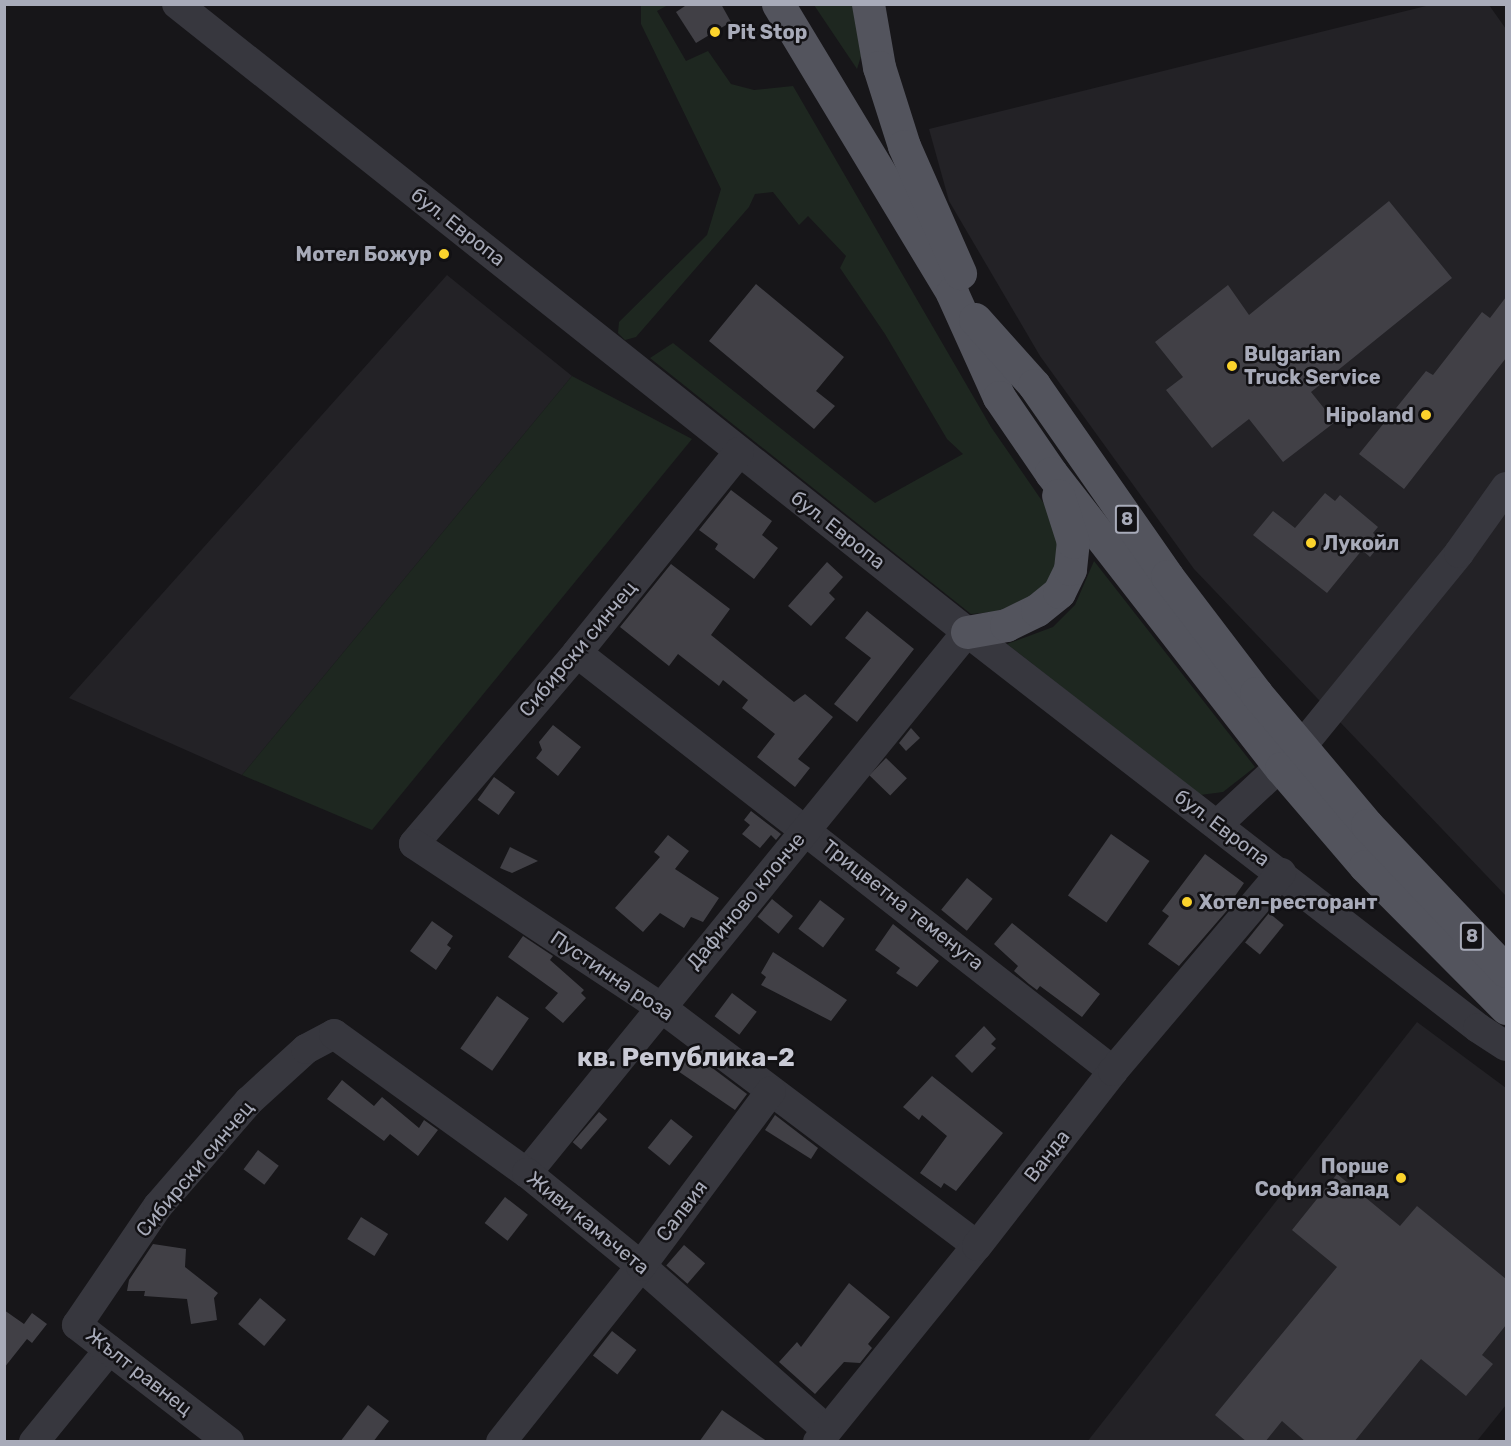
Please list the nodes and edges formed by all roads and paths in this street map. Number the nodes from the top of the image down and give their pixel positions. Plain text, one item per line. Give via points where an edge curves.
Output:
1 (177, 4) edge
2 (778, 4) edge
3 (868, 4) edge
4 (952, 293) junction
5 (987, 332) junction
6 (739, 452) junction
7 (1051, 473) junction
8 (1506, 487) edge
9 (967, 632) junction
10 (577, 653) junction
11 (1291, 757) junction
12 (1217, 825) junction
13 (806, 828) junction
14 (414, 844) joint
15 (1281, 873) junction
16 (1506, 971) edge
17 (659, 1006) junction
18 (1506, 1008) edge
19 (334, 1034) joint
20 (1506, 1046) edge
21 (1113, 1071) junction
22 (771, 1091) junction
23 (527, 1173) junction
24 (977, 1246) junction
25 (641, 1266) junction
26 (77, 1325) joint
27 (109, 1350) junction
28 (823, 1436) edge
29 (34, 1442) edge
30 (229, 1442) edge
31 (501, 1442) edge

1 - 6 street, бул. Европа
2 - 4 main road, 8
3 - 5 main road via 879,67 904,146
4 - 5 main road, 8
4 - 7 main road, 8 via 999,397
5 - 11 main road, 8 via 1034,385
6 - 9 street, бул. Европа
6 - 10 street, Сибирски синчец
7 - 9 main road via 1073,542 1070,569 1059,592 1037,610 1006,625
7 - 11 main road, 8
8 - 11 street via 1460,553
9 - 12 street, бул. Европа
9 - 13 street, Дафиново клонче
10 - 13 street, Трицветна теменуга
10 - 14 street, Сибирски синчец
11 - 12 street
11 - 16 main road, 8 via 1367,825
11 - 18 main road, 8 via 1365,866
12 - 15 street, бул. Европа
13 - 17 street, Дафиново клонче
13 - 21 street, Трицветна теменуга
14 - 17 street, Пустинна роза
15 - 20 street, бул. Европа
15 - 21 street, Ванда
17 - 22 street, Пустинна роза
17 - 23 street, Дафиново клонче
19 - 23 street, Живи камъчета
19 - 26 street, Сибирски синчец via 306,1049 249,1101 159,1206
21 - 24 street, Ванда
22 - 24 street, Пустинна роза
22 - 25 street, Салвия
23 - 25 street, Живи камъчета
24 - 28 street, Ванда
25 - 28 street, Живи камъчета
25 - 31 street, Салвия
26 - 27 street, Жълт равнец
27 - 29 street
27 - 30 street, Жълт равнец

